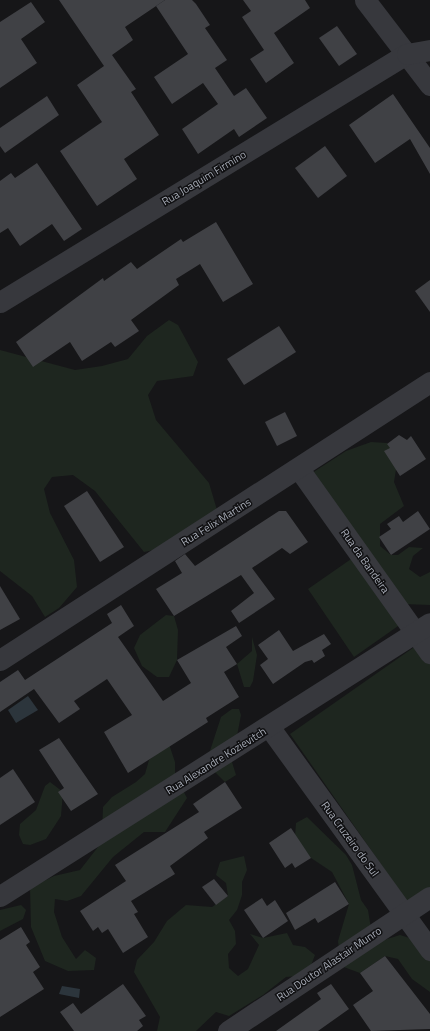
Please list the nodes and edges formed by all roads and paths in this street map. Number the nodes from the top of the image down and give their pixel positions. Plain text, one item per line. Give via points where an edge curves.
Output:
1 (365, 0) edge
2 (430, 50) edge
3 (408, 54) junction
4 (430, 85) edge
5 (0, 302) edge
6 (430, 382) edge
7 (299, 469) junction
8 (423, 628) edge
9 (430, 653) edge
10 (0, 660) edge
11 (270, 728) junction
12 (0, 896) edge
13 (430, 897) edge
14 (404, 913) junction
15 (430, 950) edge
16 (228, 1031) edge

1 - 3 street
2 - 3 street
3 - 4 street
3 - 5 street, Rua Joaquim Firmino
6 - 7 street, Rua Felix Martins
7 - 8 street, Rua da Bandeira
7 - 10 street, Rua Felix Martins
8 - 9 street, Rua da Bandeira
8 - 11 street, Rua Alexandre Kozievitch
11 - 12 street, Rua Alexandre Kozievitch
11 - 14 street, Rua Cruzeiro do Sul
13 - 14 street, Rua Doutor Alastair Munro
14 - 15 street, Rua Cruzeiro do Sul
14 - 16 street, Rua Doutor Alastair Munro

